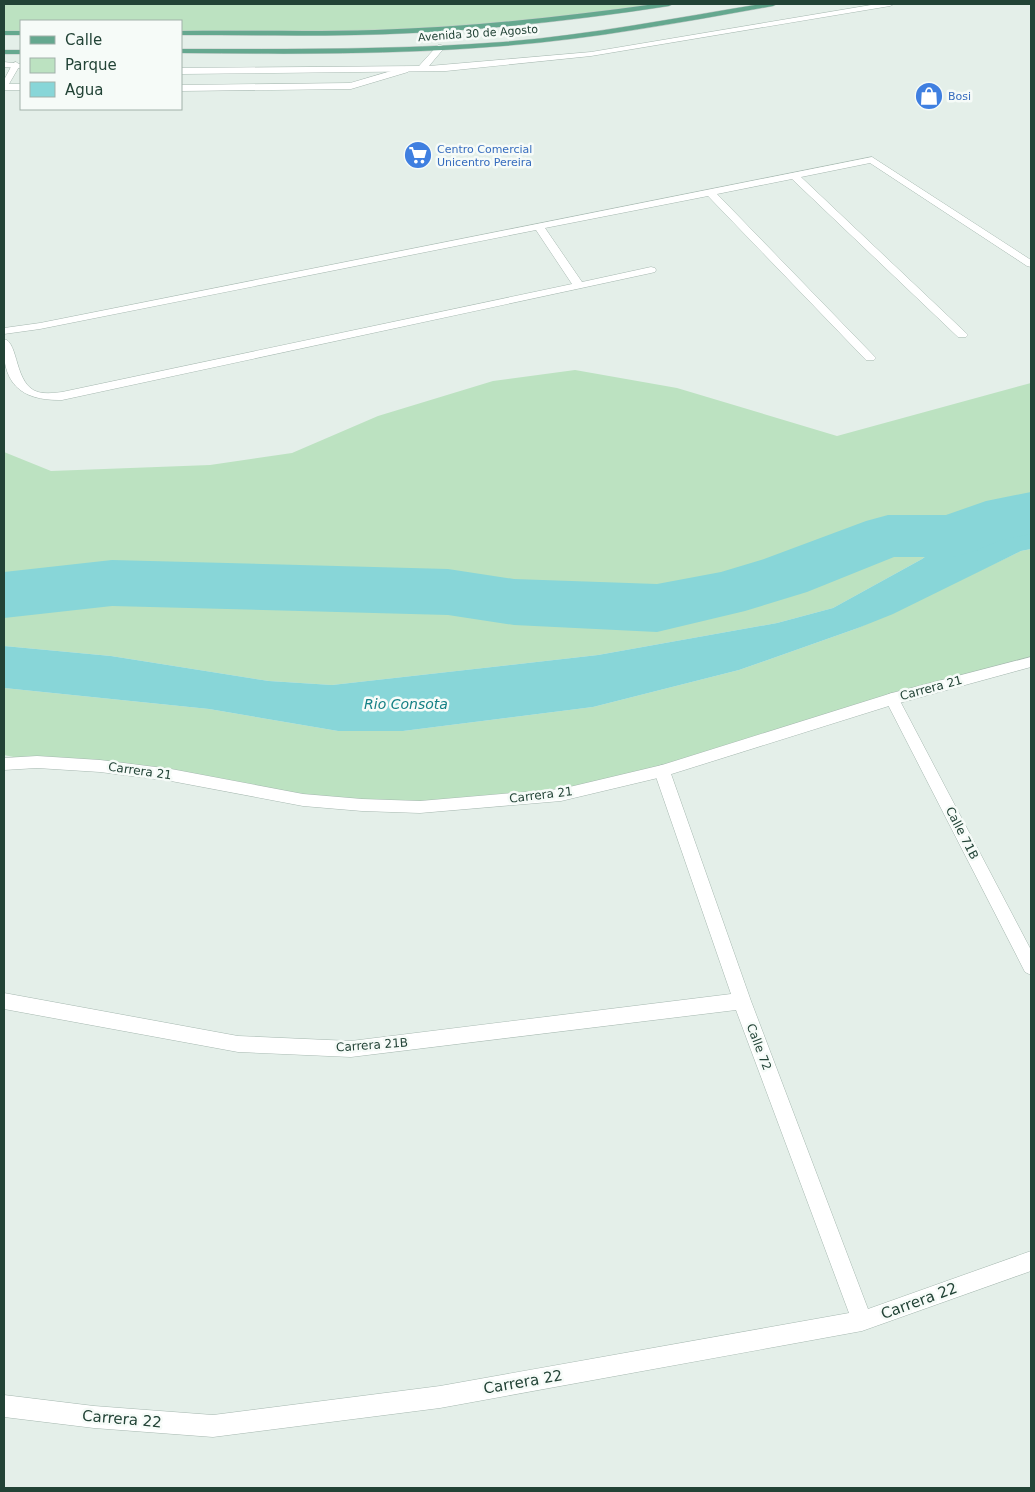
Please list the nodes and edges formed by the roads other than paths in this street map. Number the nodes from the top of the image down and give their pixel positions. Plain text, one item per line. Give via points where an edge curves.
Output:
1 (670, 4) edge
2 (773, 4) edge
3 (890, 4) edge
4 (4, 33) edge
5 (20, 33) edge
6 (182, 33) edge
7 (441, 47) junction
8 (182, 51) edge
9 (4, 52) edge
10 (20, 52) edge
11 (4, 65) edge
12 (19, 65) edge
13 (421, 69) junction
14 (405, 70) junction
15 (182, 72) edge
16 (4, 86) edge
17 (20, 87) edge
18 (182, 88) edge
19 (794, 176) junction
20 (710, 192) junction
21 (539, 227) junction
22 (1031, 264) edge
23 (651, 270) dead end
24 (578, 284) junction
25 (4, 332) edge
26 (962, 336) dead end
27 (4, 342) edge
28 (870, 358) dead end
29 (1031, 662) edge
30 (892, 699) junction
31 (4, 764) edge
32 (662, 771) junction
33 (1031, 967) edge
34 (4, 1001) edge
35 (742, 1001) junction
36 (1031, 1261) edge
37 (862, 1321) junction
38 (4, 1406) edge

1 - 6 main road, Avenida 30 de Agosto via 563,19 436,29
2 - 7 main road, Avenida 30 de Agosto via 573,36
3 - 13 street via 590,54
4 - 5 main road
7 - 8 main road, Avenida 30 de Agosto
7 - 13 street
9 - 10 main road
10 - 12 street
11 - 12 street
12 - 16 street
13 - 14 street
14 - 15 street
14 - 18 street via 351,86
16 - 17 street
19 - 20 street
19 - 22 street via 872,160
19 - 26 street
20 - 21 street
20 - 28 street
21 - 24 street
21 - 25 street
23 - 24 street
24 - 27 street via 48,398 25,392
29 - 30 street, Carrera 21
30 - 32 street, Carrera 21
30 - 33 street, Calle 71B
31 - 32 street, Carrera 21 via 37,762 100,766 171,775 303,800 420,807 561,795
32 - 35 street, Calle 72
34 - 35 street, Carrera 21B via 238,1044 351,1049
35 - 37 street, Calle 72
36 - 37 street, Carrera 22
37 - 38 street, Carrera 22 via 440,1397 213,1426

